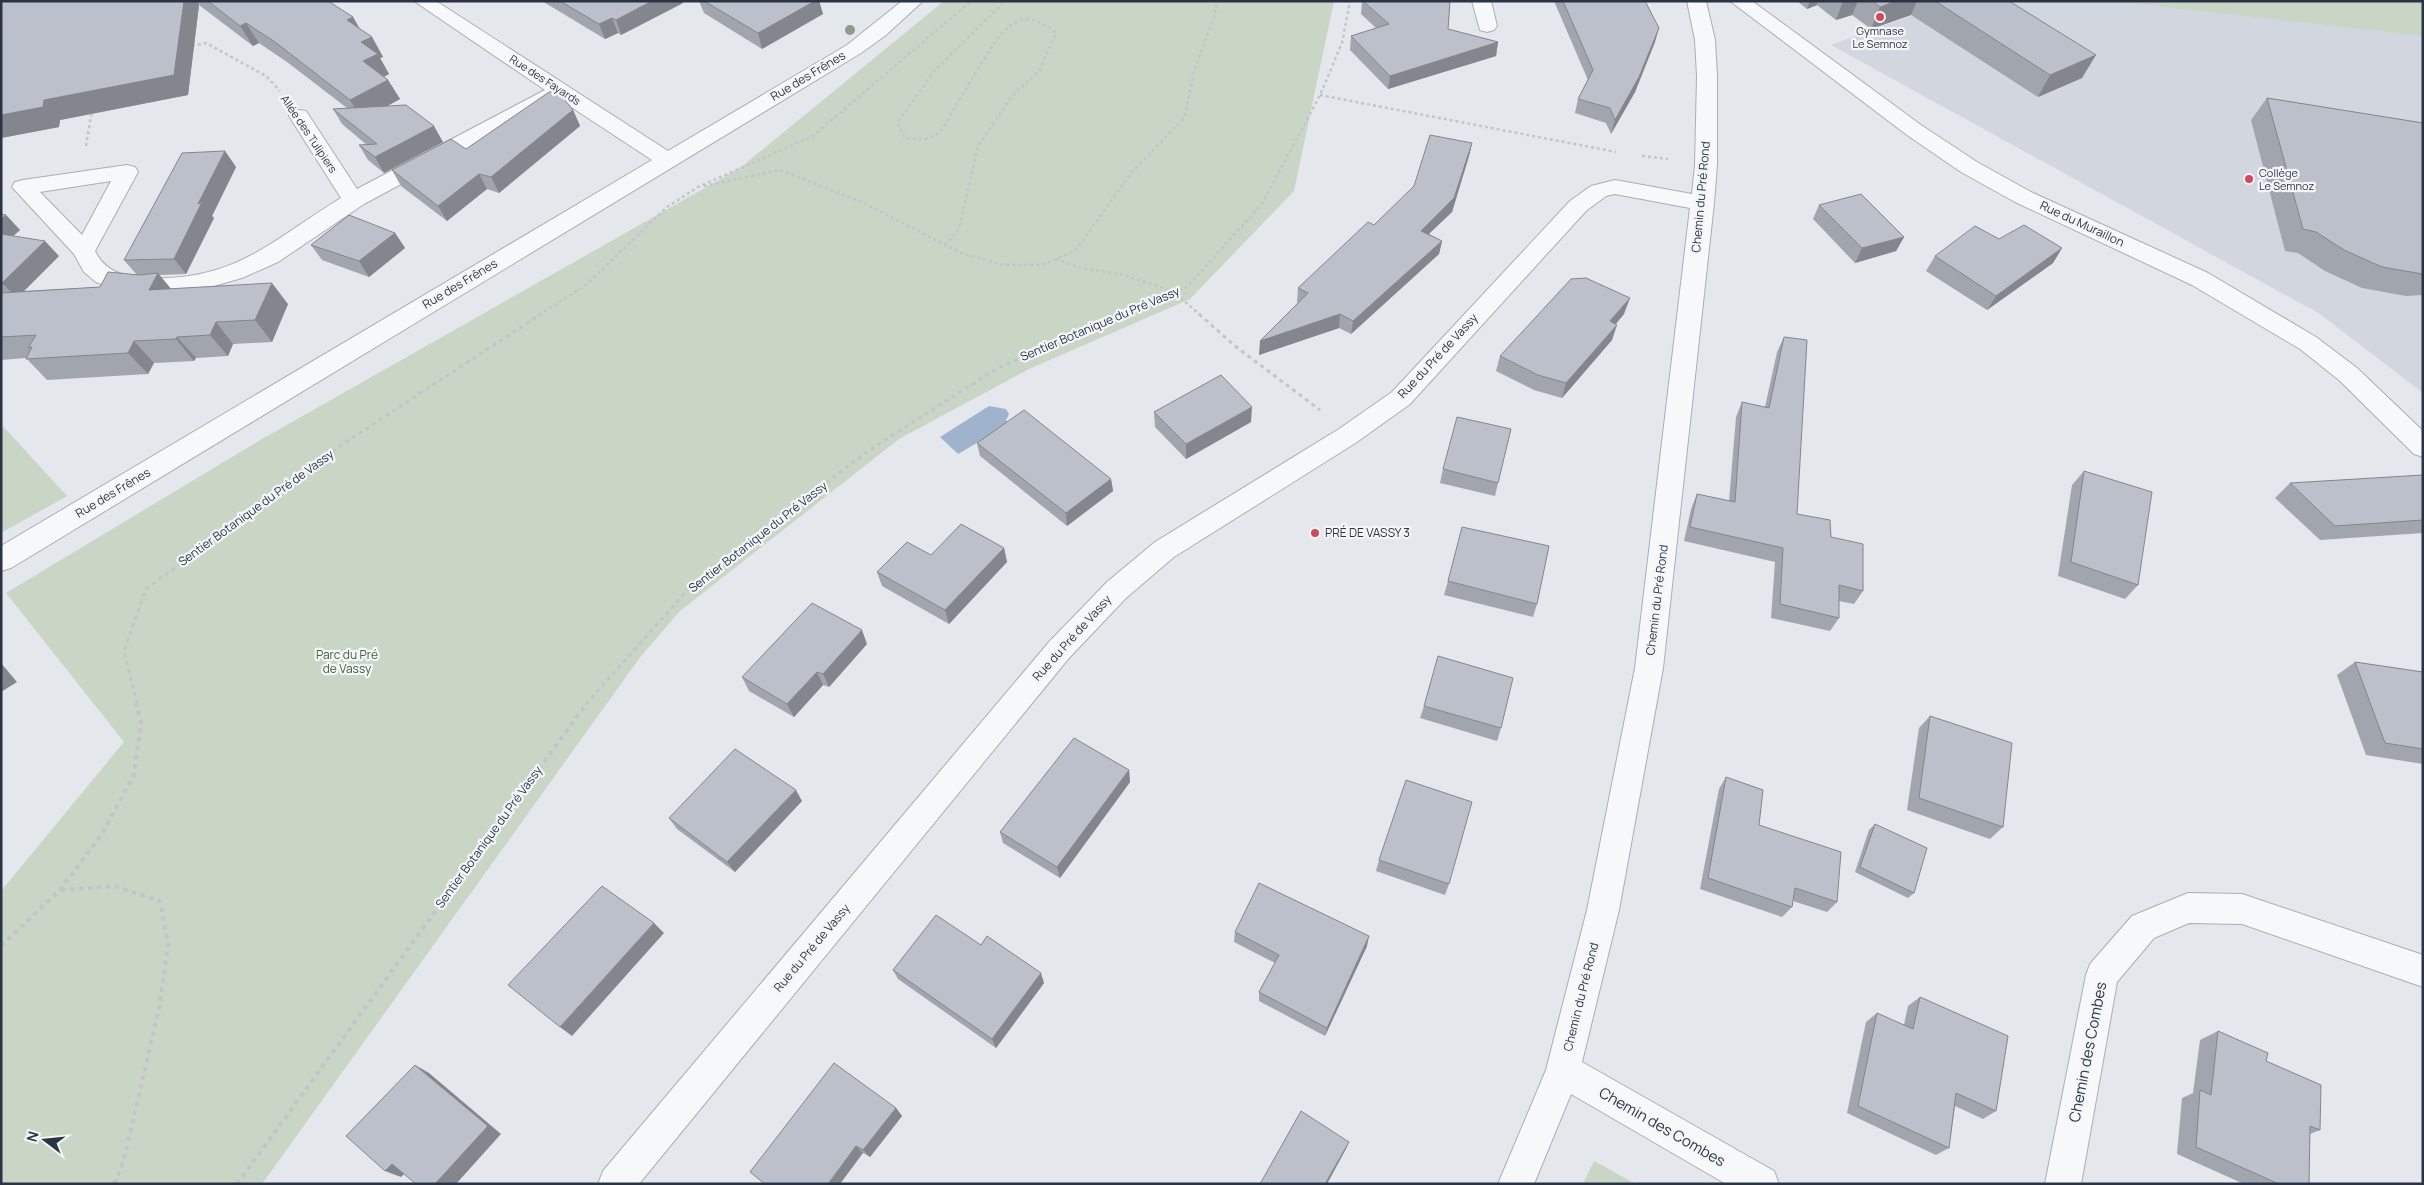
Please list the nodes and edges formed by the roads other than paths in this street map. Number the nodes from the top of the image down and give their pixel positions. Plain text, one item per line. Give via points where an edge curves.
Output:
1 (423, 1) edge
2 (914, 1) edge
3 (1481, 1) edge
4 (1696, 1) edge
5 (1739, 1) edge
6 (1487, 26) dead end
7 (560, 90) junction
8 (299, 116) road end
9 (667, 160) junction
10 (353, 200) junction
11 (1703, 203) junction
12 (84, 251) junction
13 (2423, 447) edge
14 (1, 560) edge
15 (2423, 970) edge
16 (1563, 1070) junction
17 (616, 1184) edge
18 (1516, 1184) edge
19 (1761, 1184) edge
20 (2063, 1184) edge

1 - 7 street, Rue des Fayards
2 - 9 street, Rue des Frênes via 854,49
3 - 6 street
4 - 11 street, Chemin du Pré Rond via 1705,40 1708,76
5 - 13 street, Rue du Muraillon via 1969,167 2023,197 2200,279 2308,343 2348,374
7 - 9 street, Rue des Fayards
7 - 10 street
8 - 10 street, Allée des Tulipiers
9 - 14 street, Rue des Frênes
10 - 12 street via 261,262 189,285 154,288 124,284 101,276 88,262
11 - 16 street, Chemin du Pré Rond via 1649,668 1603,910
11 - 17 street, Rue du Pré de Vassy via 1615,187 1599,191 1578,206 1401,398 1370,422 1180,538 1107,598 1058,650
12 - 12 street via 127,172 23,187
15 - 20 street, Chemin des Combes via 2242,909 2188,908 2143,926 2102,976
16 - 18 street, Chemin du Pré Rond
16 - 19 street, Chemin des Combes

